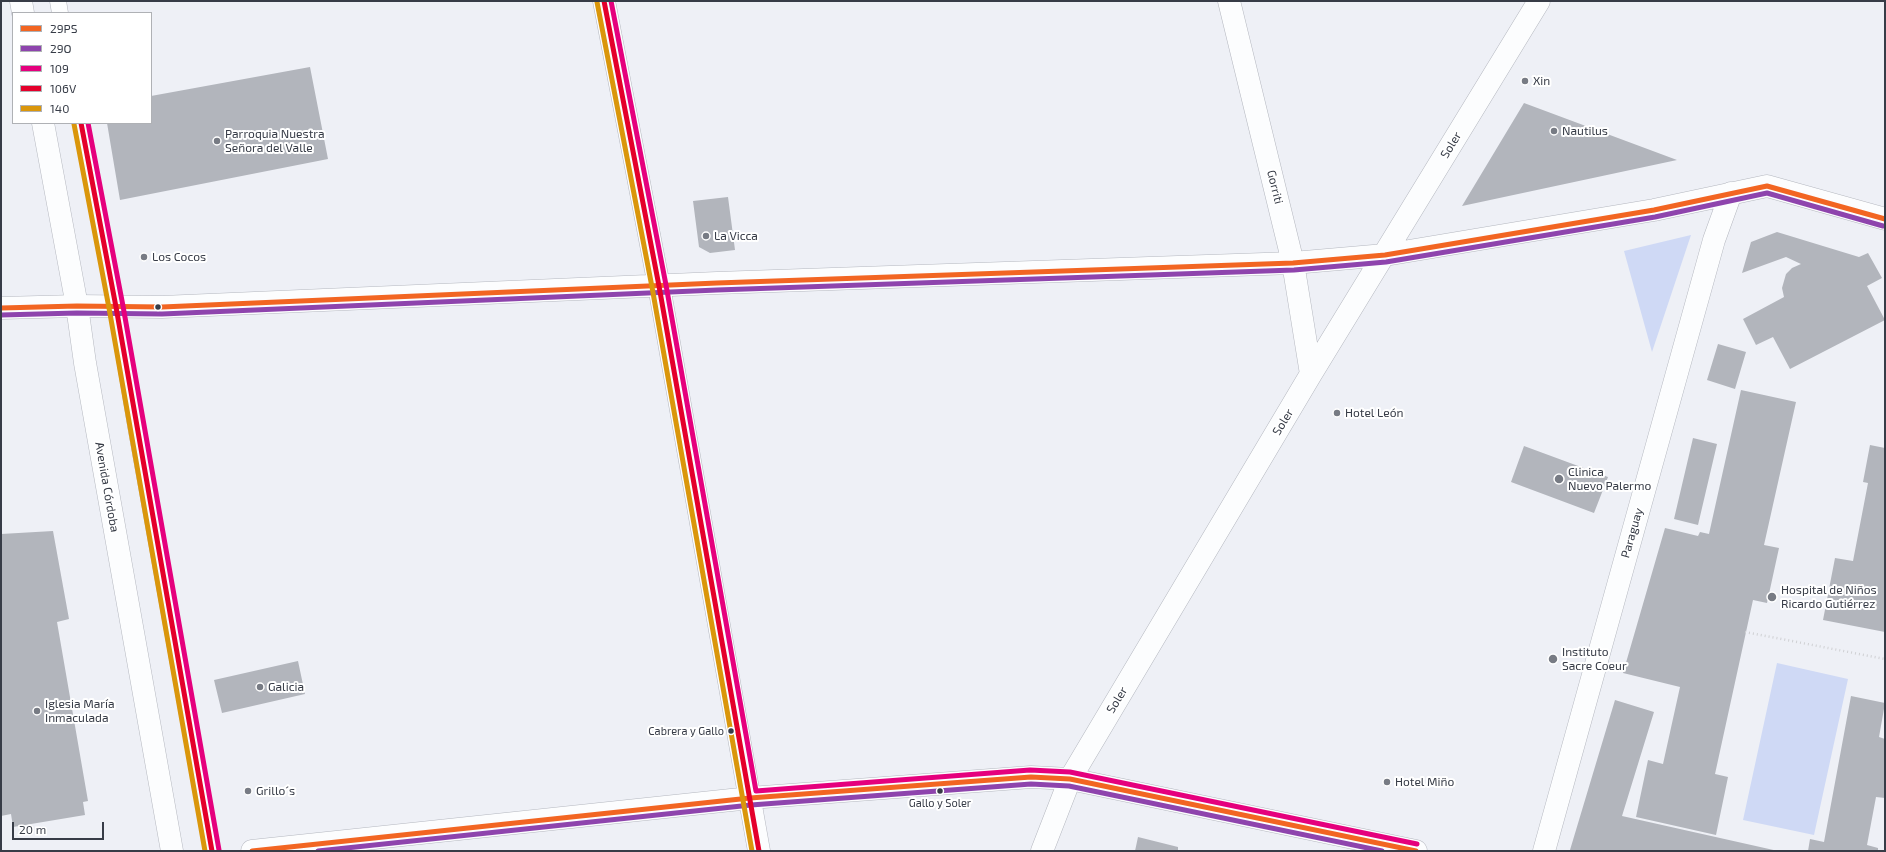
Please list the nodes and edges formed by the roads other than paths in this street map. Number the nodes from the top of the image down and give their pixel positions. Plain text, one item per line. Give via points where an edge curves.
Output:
1 (21, 1) edge
2 (58, 1) edge
3 (604, 1) edge
4 (1230, 1) edge
5 (1539, 1) edge
6 (23, 12) edge
7 (60, 12) edge
8 (43, 124) edge
9 (81, 124) edge
10 (1731, 193) junction
11 (1885, 219) edge
12 (1385, 255) junction
13 (1293, 263) junction
14 (659, 286) junction
15 (77, 306) junction
16 (116, 307) junction
17 (1, 308) edge
18 (1311, 374) junction
19 (1070, 779) junction
20 (750, 798) junction
21 (172, 851) edge
22 (212, 851) edge
23 (252, 851) edge
24 (759, 851) edge
25 (1042, 851) edge
26 (1416, 851) edge
27 (1544, 851) edge

1 - 6 street
2 - 7 lane
3 - 14 street
4 - 13 street, Gorriti
5 - 12 street, Soler
8 - 15 street, Avenida Córdoba
9 - 16 lane
10 - 11 street via 1767,186
10 - 12 street via 1654,210
10 - 27 street, Paraguay via 1714,240
12 - 13 street
12 - 18 street, Soler
13 - 14 street
13 - 18 street, Gorriti
14 - 16 street
14 - 20 street
15 - 16 street
15 - 17 street
15 - 21 street, Avenida Córdoba
16 - 22 lane
18 - 19 street, Soler
19 - 20 street via 1031,777
19 - 25 street, Soler
19 - 26 street
20 - 23 street
20 - 24 street

